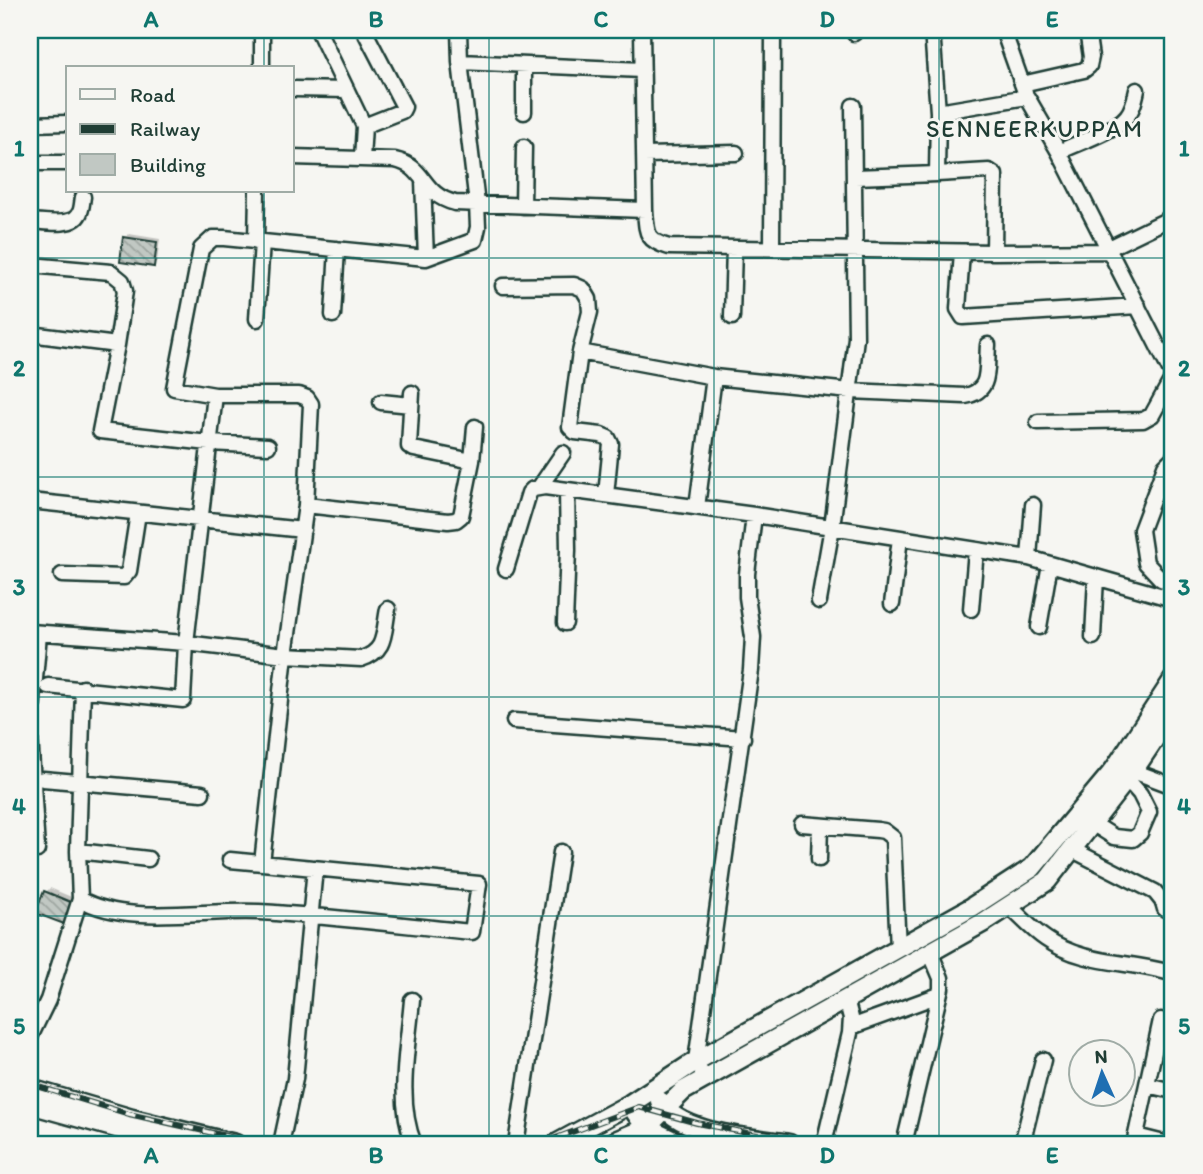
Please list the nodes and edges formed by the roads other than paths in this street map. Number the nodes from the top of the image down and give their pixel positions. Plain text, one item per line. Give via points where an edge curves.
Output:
1 (262, 30) edge
2 (318, 30) edge
3 (364, 30) edge
4 (459, 30) edge
5 (642, 30) edge
6 (773, 30) edge
7 (932, 30) edge
8 (1003, 30) edge
9 (1087, 30) edge
10 (460, 62) junction
11 (524, 65) junction
12 (261, 66) edge
13 (642, 70) junction
14 (295, 89) dead end
15 (346, 90) junction
16 (1137, 90) dead end
17 (1024, 91) junction
18 (853, 106) dead end
19 (938, 111) junction
20 (524, 112) dead end
21 (66, 123) edge
22 (30, 124) edge
23 (364, 126) junction
24 (524, 147) dead end
25 (1059, 152) junction
26 (736, 153) dead end
27 (644, 155) junction
28 (294, 157) edge
29 (362, 159) junction
30 (30, 163) edge
31 (66, 163) edge
32 (937, 174) junction
33 (855, 177) junction
34 (424, 181) junction
35 (257, 192) edge
36 (83, 197) dead end
37 (477, 204) junction
38 (523, 206) junction
39 (645, 210) junction
40 (1173, 217) edge
41 (30, 220) edge
42 (259, 242) junction
43 (734, 248) junction
44 (772, 248) junction
45 (337, 249) junction
46 (855, 250) junction
47 (1110, 250) junction
48 (962, 252) junction
49 (994, 252) junction
50 (426, 258) junction
51 (30, 265) edge
52 (503, 286) dead end
53 (1138, 306) junction
54 (333, 315) dead end
55 (732, 317) dead end
56 (257, 319) dead end
57 (30, 334) edge
58 (117, 345) junction
59 (988, 345) dead end
60 (580, 352) junction
61 (714, 377) junction
62 (1173, 377) edge
63 (850, 391) junction
64 (215, 395) junction
65 (381, 402) dead end
66 (1038, 422) dead end
67 (475, 427) dead end
68 (209, 443) junction
69 (268, 446) dead end
70 (563, 453) dead end
71 (1173, 458) edge
72 (472, 461) junction
73 (539, 488) junction
74 (567, 490) junction
75 (606, 495) junction
76 (30, 501) edge
77 (306, 505) junction
78 (1033, 505) dead end
79 (697, 507) junction
80 (138, 513) junction
81 (754, 514) junction
82 (201, 520) junction
83 (832, 527) junction
84 (303, 530) junction
85 (900, 538) junction
86 (976, 550) junction
87 (1028, 558) junction
88 (1050, 564) junction
89 (506, 569) dead end
90 (62, 575) dead end
91 (1096, 577) junction
92 (1173, 583) edge
93 (1173, 599) edge
94 (819, 601) dead end
95 (892, 604) dead end
96 (388, 609) dead end
97 (971, 609) dead end
98 (565, 623) dead end
99 (1039, 627) dead end
100 (34, 633) edge
101 (1093, 637) dead end
102 (186, 643) junction
103 (285, 655) junction
104 (1173, 680) edge
105 (48, 686) dead end
106 (83, 688) junction
107 (1171, 717) edge
108 (514, 721) dead end
109 (743, 738) junction
110 (1125, 773) junction
111 (43, 779) dead end
112 (81, 782) junction
113 (1173, 786) edge
114 (202, 793) dead end
115 (802, 824) dead end
116 (1092, 824) junction
117 (820, 825) junction
118 (1071, 849) junction
119 (37, 850) dead end
120 (78, 851) junction
121 (561, 852) dead end
122 (148, 859) dead end
123 (819, 859) dead end
124 (230, 860) dead end
125 (262, 863) junction
126 (315, 868) junction
127 (80, 899) junction
128 (1009, 906) junction
129 (1165, 909) dead end
130 (310, 916) junction
131 (898, 949) junction
132 (930, 952) junction
133 (1167, 972) dead end
134 (939, 995) junction
135 (846, 999) junction
136 (412, 1000) dead end
137 (1161, 1020) dead end
138 (851, 1027) junction
139 (30, 1037) edge
140 (1043, 1060) dead end
141 (696, 1061) junction
142 (705, 1078) junction
143 (1147, 1085) junction
144 (30, 1088) edge
145 (687, 1088) junction
146 (654, 1089) junction
147 (1173, 1091) edge
148 (30, 1104) edge
149 (630, 1104) junction
150 (665, 1110) junction
151 (691, 1125) junction
152 (646, 1128) junction
153 (1135, 1140) edge
154 (174, 1144) edge
155 (235, 1144) edge
156 (281, 1144) edge
157 (414, 1144) edge
158 (516, 1144) edge
159 (556, 1144) edge
160 (608, 1144) edge
161 (680, 1144) edge
162 (789, 1144) edge
163 (824, 1144) edge
164 (904, 1144) edge
165 (1022, 1144) edge
166 (1168, 1144) edge

1 - 12 street
2 - 15 street
3 - 23 street via 404,107
4 - 10 street
5 - 13 street
6 - 44 street
7 - 19 street
8 - 17 street
9 - 17 street via 1089,66
10 - 11 street
10 - 37 street
11 - 13 street
11 - 20 street
13 - 27 street
14 - 15 street
15 - 23 street
16 - 25 street via 1127,117
17 - 19 street
17 - 25 street
18 - 33 street
19 - 32 street
21 - 22 street
23 - 29 street
24 - 38 street
25 - 47 street
26 - 27 street
27 - 39 street
28 - 29 street
29 - 34 street via 410,163
30 - 31 street
32 - 33 street
32 - 49 street via 989,171 995,175
33 - 46 street
34 - 37 street via 445,201
34 - 50 street
35 - 42 street
36 - 41 street via 74,220
37 - 38 street
37 - 50 street via 475,240
38 - 39 street
39 - 43 street via 647,235 655,243
40 - 47 street
42 - 45 street
42 - 56 street
42 - 64 street via 213,238 201,249 174,388
43 - 44 street
43 - 55 street
44 - 46 street
45 - 50 street
45 - 54 street
46 - 48 street
46 - 63 street via 856,338
47 - 49 street
47 - 53 street
48 - 49 street
48 - 53 street via 958,309 962,317
51 - 58 street via 118,275 125,291
52 - 60 street via 566,284 583,289 590,312
53 - 62 street
57 - 58 street
58 - 68 street via 100,431
59 - 63 street via 984,387 978,394
60 - 61 street
60 - 75 street via 570,427 608,438
61 - 63 street
61 - 79 street
62 - 66 street via 1152,415 1143,419
63 - 83 street
64 - 68 street
64 - 77 street via 307,398 312,413
65 - 72 street via 411,399 409,446
67 - 72 street
68 - 69 street
68 - 82 street
70 - 73 street
71 - 92 street via 1165,466 1141,530 1146,563 1161,579
72 - 77 street via 461,516 456,520
73 - 74 street
73 - 89 street via 529,493
74 - 75 street
74 - 98 street
75 - 79 street
76 - 80 street
77 - 84 street
78 - 87 street
79 - 81 street
80 - 82 street
80 - 90 street via 129,571 124,577
81 - 83 street
81 - 109 street via 747,573 751,670
82 - 84 street
82 - 102 street
83 - 85 street
83 - 94 street
84 - 103 street
85 - 86 street
85 - 95 street
86 - 87 street
86 - 97 street
87 - 88 street
88 - 91 street
88 - 99 street
91 - 93 street
91 - 101 street
96 - 103 street via 380,649 373,656
100 - 102 street
100 - 119 street via 30,734
102 - 103 street
102 - 106 street via 183,700
103 - 125 street
104 - 110 main road
105 - 106 street
106 - 112 street
107 - 110 main road
108 - 109 street
109 - 141 street
110 - 113 street
110 - 116 main road
110 - 116 street via 1149,812 1140,833 1133,839 1114,837
110 - 131 main road via 1032,868
111 - 112 street
112 - 114 street
112 - 120 street
115 - 117 street
116 - 118 main road
117 - 123 street
117 - 131 street via 884,831 893,838
118 - 128 main road via 1047,881
118 - 129 street via 1156,892
120 - 122 street
120 - 127 street
121 - 158 street
124 - 125 street
125 - 126 street
126 - 130 street
126 - 130 street via 479,884 472,932
127 - 130 street via 122,915 256,912
127 - 139 street via 48,1000
128 - 132 main road
128 - 133 street via 1045,939 1076,954
130 - 156 street via 295,1079
131 - 141 main road
132 - 134 street via 940,978
132 - 135 main road
134 - 138 street
134 - 164 street
135 - 138 street
135 - 142 main road
136 - 157 street via 404,1105
137 - 143 street
138 - 163 street
140 - 165 street
141 - 142 street
141 - 146 main road
142 - 145 main road
143 - 147 street
143 - 153 street
144 - 155 main road
145 - 150 main road
145 - 151 main road
146 - 149 main road
146 - 150 main road
148 - 154 main road
149 - 152 main road
149 - 159 main road
150 - 151 main road
150 - 152 main road
151 - 162 main road
152 - 160 main road
152 - 161 main road
153 - 166 street

